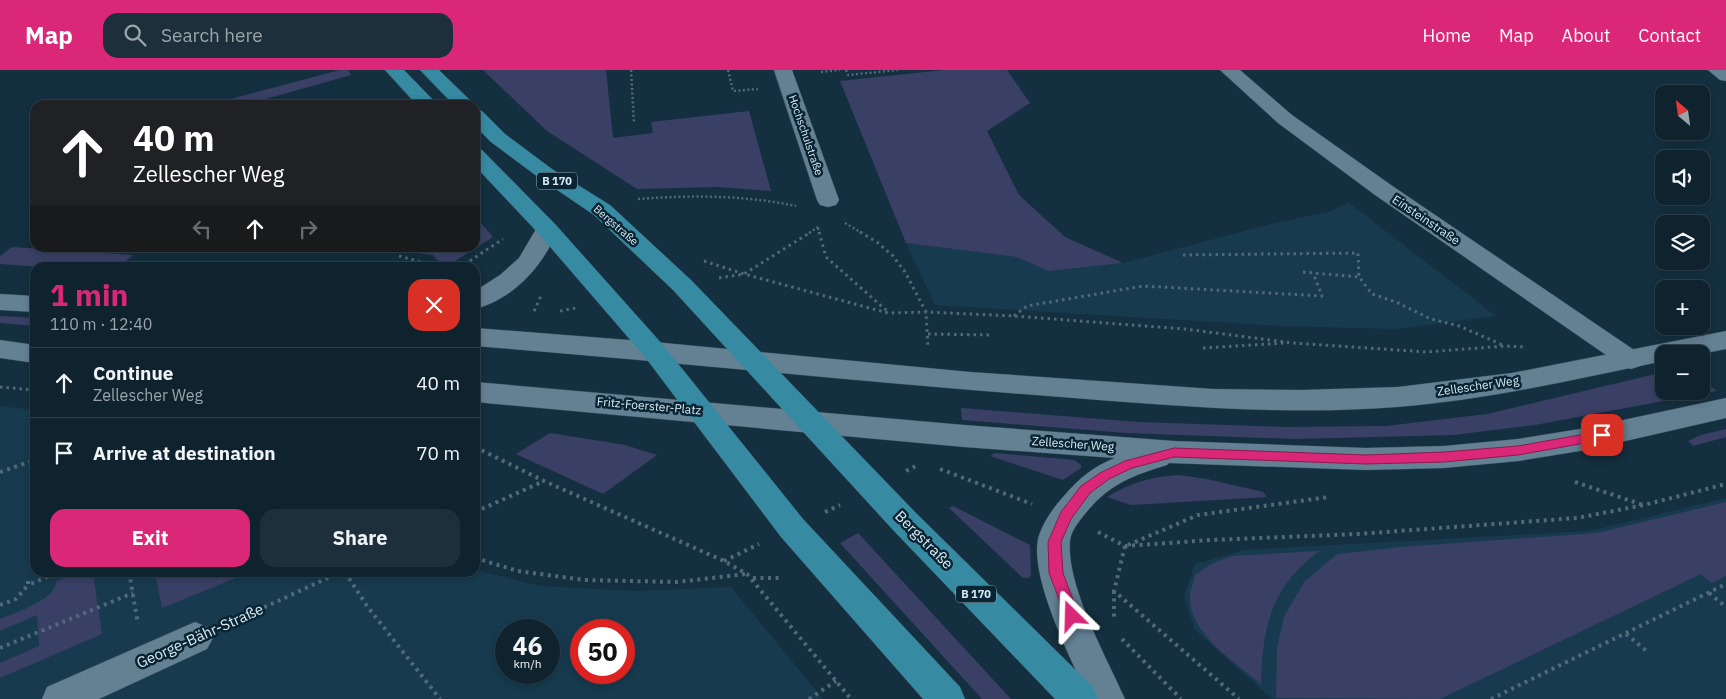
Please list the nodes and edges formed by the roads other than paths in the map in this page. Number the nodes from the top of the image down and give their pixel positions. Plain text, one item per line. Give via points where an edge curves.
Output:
1 (394, 70) edge
2 (429, 70) edge
3 (1229, 70) edge
4 (1717, 70) edge
5 (1726, 76) edge
6 (786, 78) edge
7 (423, 100) edge
8 (460, 100) edge
9 (480, 120) edge
10 (480, 159) edge
11 (828, 200) dead end
12 (547, 229) junction
13 (480, 299) edge
14 (0, 302) edge
15 (30, 304) edge
16 (480, 337) edge
17 (1726, 340) edge
18 (0, 349) edge
19 (654, 351) junction
20 (30, 353) edge
21 (755, 360) junction
22 (1631, 360) junction
23 (480, 392) edge
24 (1726, 408) edge
25 (699, 410) junction
26 (811, 423) junction
27 (924, 432) joint
28 (1174, 452) junction
29 (195, 638) road end
30 (60, 699) edge
31 (947, 699) edge
32 (1080, 699) edge
33 (1107, 699) edge

1 - 7 main road
2 - 8 main road
3 - 22 main road, Einsteinstraße via 1300,130 1383,190
4 - 5 main road
6 - 11 main road, Hochschulstraße
9 - 21 main road, Bergstraße / B 170 via 498,138 545,173 602,210
10 - 12 main road
12 - 13 main road via 534,256 515,276
12 - 19 main road
14 - 15 main road
16 - 19 main road
17 - 22 main road, Zellescher Weg
18 - 20 main road
19 - 21 main road
19 - 25 main road
21 - 22 main road, Zellescher Weg via 1213,399 1302,400 1398,397 1512,382
21 - 26 main road, B 170
23 - 25 main road, Fritz-Foerster-Platz
24 - 28 main road, Zellescher Weg via 1586,439 1444,457 1366,459
25 - 26 main road, Fritz-Foerster-Platz
25 - 31 main road via 792,528
26 - 27 main road, Fritz-Foerster-Platz
26 - 32 main road, Bergstraße / B 170
27 - 28 main road, Zellescher Weg
28 - 33 main road via 1129,464 1104,476 1086,490 1065,516 1054,542 1056,573
29 - 30 main road, George-Bähr-Straße

